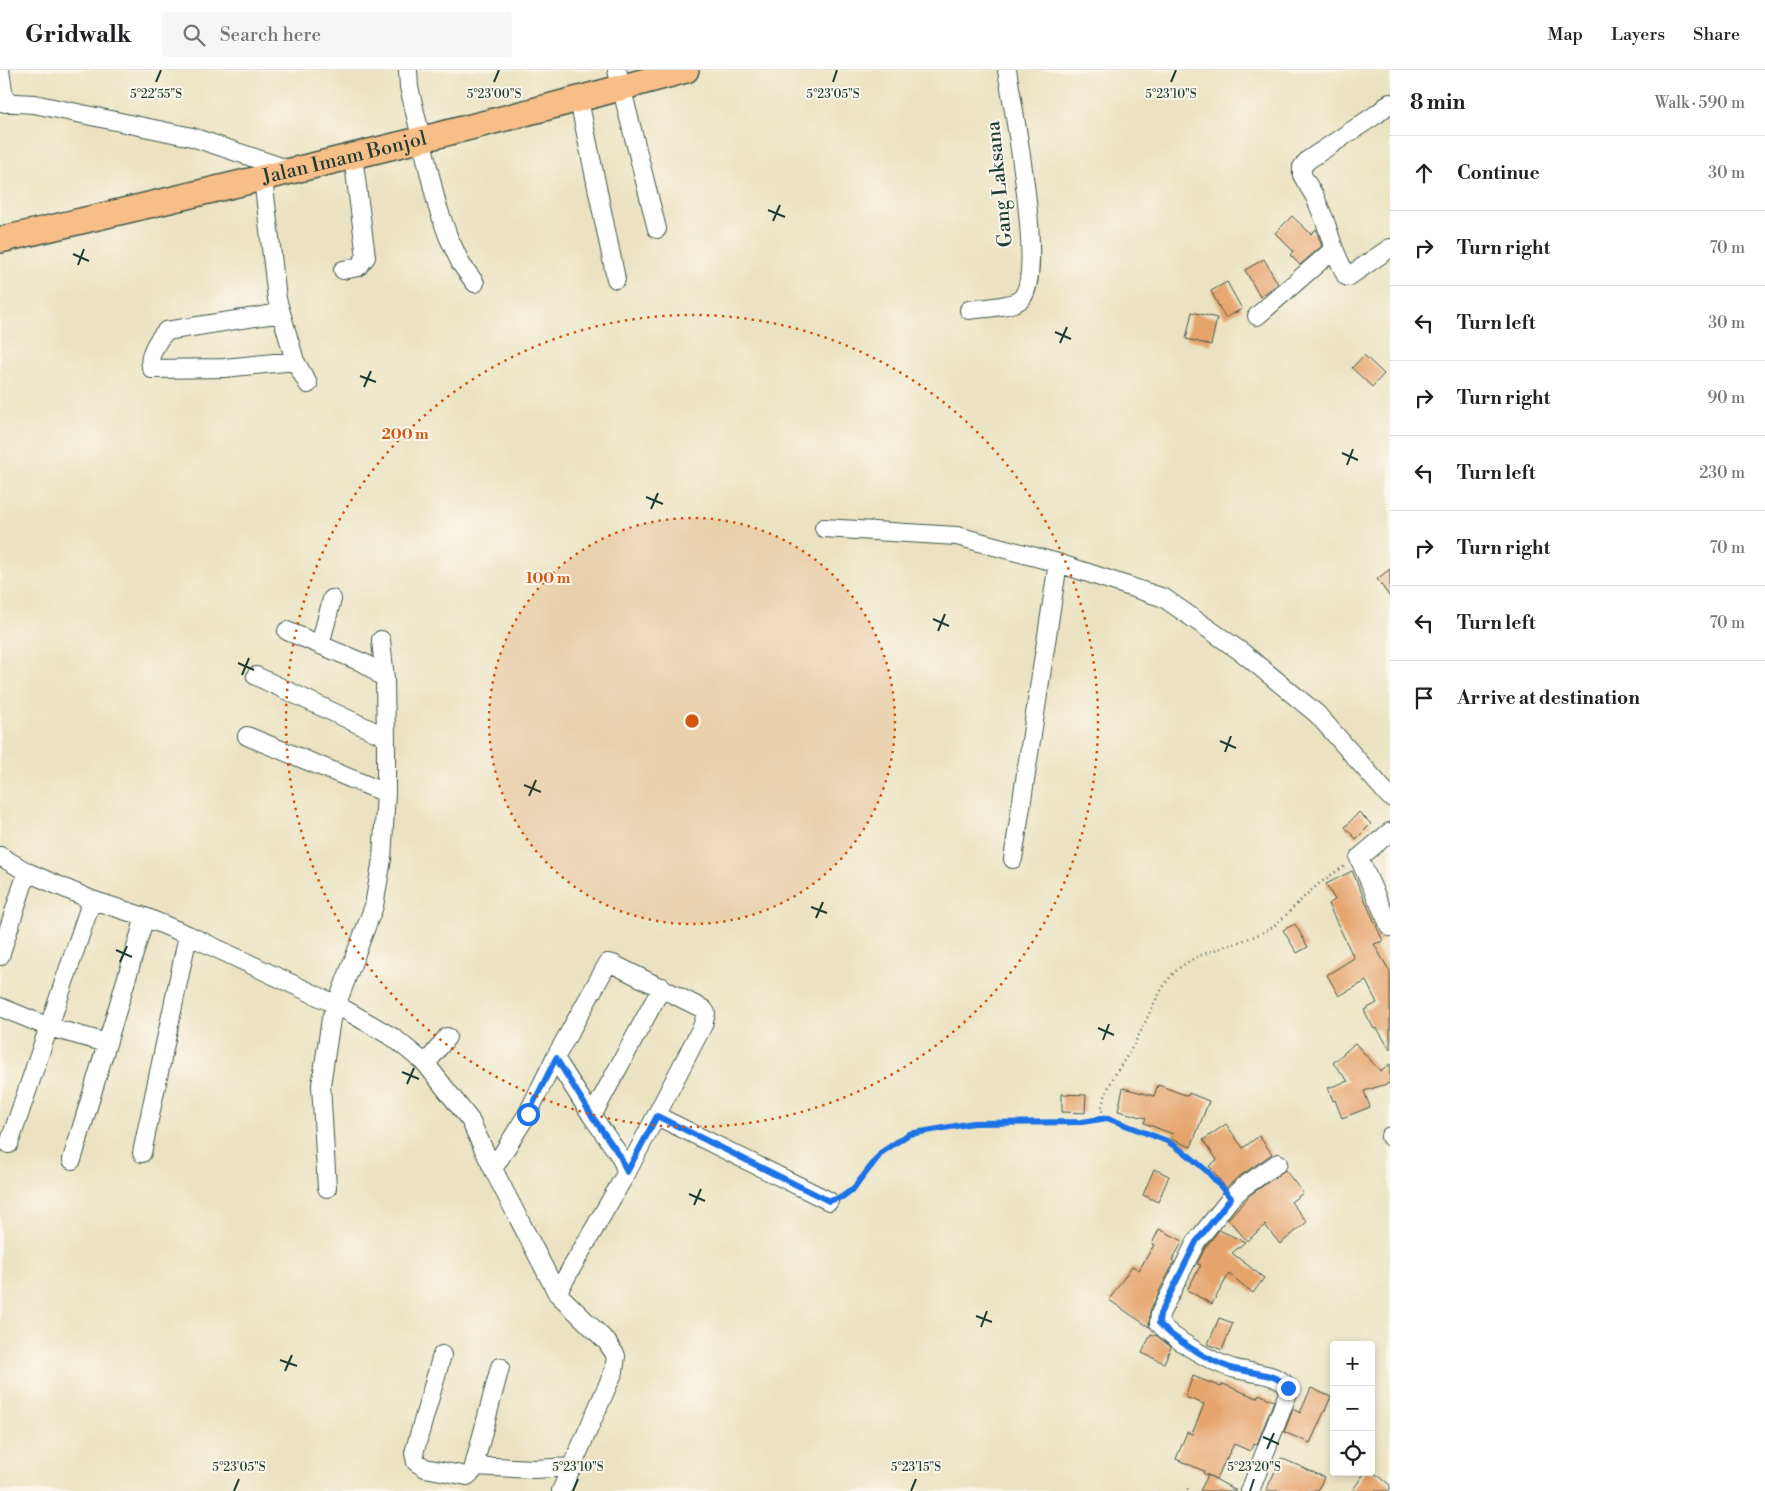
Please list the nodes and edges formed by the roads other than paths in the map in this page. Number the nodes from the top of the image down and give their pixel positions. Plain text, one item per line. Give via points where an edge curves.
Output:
1 (408, 70) edge
2 (686, 70) edge
3 (1007, 70) edge
4 (0, 71) edge
5 (619, 79) edge
6 (579, 100) junction
7 (2, 102) edge
8 (1390, 103) edge
9 (422, 138) junction
10 (353, 156) junction
11 (294, 171) junction
12 (264, 178) junction
13 (657, 229) dead end
14 (0, 240) edge
15 (1390, 248) edge
16 (1334, 249) junction
17 (343, 270) dead end
18 (616, 279) dead end
19 (475, 283) dead end
20 (969, 310) dead end
21 (281, 313) junction
22 (1257, 316) dead end
23 (295, 361) junction
24 (308, 384) dead end
25 (824, 528) dead end
26 (1058, 563) junction
27 (332, 599) dead end
28 (287, 631) dead end
29 (381, 640) dead end
30 (320, 645) junction
31 (256, 676) dead end
32 (385, 679) junction
33 (247, 736) dead end
34 (386, 737) junction
35 (386, 793) junction
36 (1390, 796) edge
37 (1390, 832) edge
38 (0, 856) edge
39 (1013, 860) dead end
40 (27, 872) junction
41 (92, 900) junction
42 (144, 917) junction
43 (1390, 927) edge
44 (188, 935) junction
45 (0, 956) edge
46 (662, 987) junction
47 (337, 1005) junction
48 (0, 1007) edge
49 (49, 1027) junction
50 (447, 1037) dead end
51 (107, 1043) junction
52 (556, 1058) junction
53 (426, 1064) junction
54 (592, 1116) junction
55 (657, 1116) junction
56 (9, 1144) dead end
57 (142, 1153) dead end
58 (72, 1160) dead end
59 (1278, 1163) dead end
60 (493, 1169) junction
61 (627, 1172) junction
62 (327, 1188) dead end
63 (829, 1201) road end
64 (557, 1293) junction
65 (442, 1355) dead end
66 (500, 1367) dead end
67 (474, 1466) junction
68 (572, 1467) junction
69 (561, 1491) edge
70 (1250, 1491) edge

1 - 9 street
2 - 5 highway, Jalan Imam Bonjol
3 - 20 street, Gang Laksana via 1028,209 1028,284 1019,300
4 - 7 street
5 - 6 highway, Jalan Imam Bonjol
5 - 13 street
6 - 9 highway, Jalan Imam Bonjol
6 - 18 street
7 - 11 street via 43,106 192,137
8 - 16 street via 1302,167 1302,174 1315,197
9 - 10 highway, Jalan Imam Bonjol
9 - 19 street via 436,205 461,264
10 - 11 highway, Jalan Imam Bonjol
10 - 17 street via 366,257 358,267
11 - 12 highway, Jalan Imam Bonjol
12 - 14 highway, Jalan Imam Bonjol
12 - 21 street
15 - 16 street via 1348,277
16 - 22 street
21 - 23 street
21 - 23 street via 166,331 153,353 150,366 224,368
23 - 24 street
25 - 26 street via 958,536
26 - 36 street via 1164,598 1243,653 1317,714
26 - 39 street
27 - 30 street
28 - 30 street
29 - 32 street
30 - 32 street via 366,664
31 - 34 street
32 - 34 street
33 - 35 street
34 - 35 street
35 - 47 street via 382,859 374,906
37 - 43 street via 1359,858
38 - 40 street
40 - 41 street
40 - 45 street
41 - 42 street
41 - 49 street
42 - 44 street
42 - 51 street
44 - 47 street
44 - 57 street
46 - 52 street via 608,963
46 - 54 street
46 - 55 street via 704,1009 706,1018
47 - 53 street via 394,1038
47 - 62 street via 331,1019 322,1085
48 - 49 street
49 - 51 street
49 - 56 street
50 - 53 street
51 - 58 street
52 - 54 street
52 - 60 street via 528,1114
53 - 60 street via 470,1120
54 - 61 street via 620,1156
55 - 61 street
55 - 63 street
59 - 70 street via 1231,1198 1196,1242 1160,1314 1159,1323 1193,1350 1231,1368 1264,1374 1285,1383 1288,1388
60 - 64 street
61 - 64 street
64 - 68 street via 607,1342 616,1356 614,1371
65 - 67 street via 414,1453 416,1462 425,1468 466,1476
66 - 67 street
67 - 68 street
68 - 69 street

